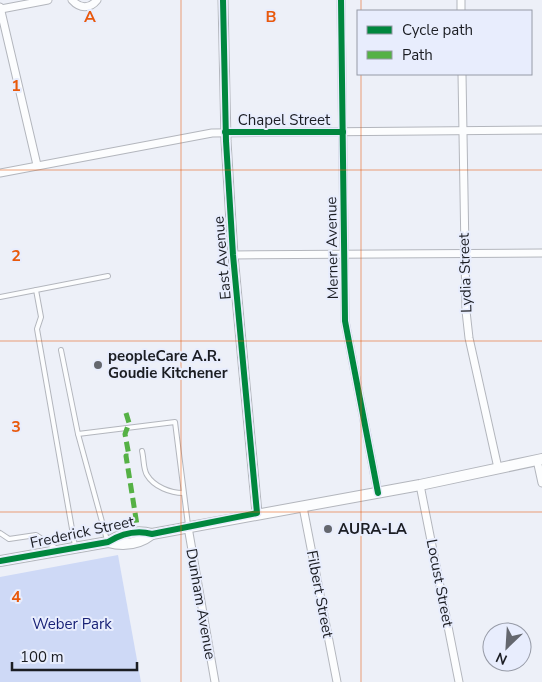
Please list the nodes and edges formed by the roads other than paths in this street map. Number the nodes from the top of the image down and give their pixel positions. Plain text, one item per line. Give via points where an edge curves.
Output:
1 (48, 0) edge
2 (72, 0) edge
3 (97, 0) edge
4 (223, 0) edge
5 (341, 0) edge
6 (0, 8) edge
7 (462, 75) edge
8 (462, 130) junction
9 (542, 130) edge
10 (225, 132) junction
11 (343, 132) junction
12 (37, 165) junction
13 (0, 173) edge
14 (464, 253) junction
15 (542, 253) edge
16 (234, 255) junction
17 (344, 255) junction
18 (108, 276) dead end
19 (36, 290) junction
20 (0, 297) edge
21 (61, 350) dead end
22 (78, 434) junction
23 (142, 451) dead end
24 (540, 460) edge
25 (498, 468) junction
26 (542, 484) edge
27 (420, 485) junction
28 (183, 492) junction
29 (378, 493) junction
30 (303, 507) junction
31 (257, 513) junction
32 (188, 527) junction
33 (0, 534) edge
34 (108, 542) junction
35 (75, 547) junction
36 (58, 550) junction
37 (0, 561) edge
38 (215, 682) edge
39 (337, 682) edge
40 (459, 682) edge

1 - 6 street
2 - 3 street via 85,7
4 - 10 street, East Avenue
5 - 11 street, Merner Avenue
6 - 12 street
7 - 8 street, Lydia Street
8 - 9 street, Chapel Street
8 - 11 street, Chapel Street
8 - 14 street, Lydia Street
10 - 11 street, Chapel Street
10 - 12 street, Chapel Street
10 - 16 street, East Avenue
11 - 17 street, Merner Avenue
12 - 13 street, Chapel Street
14 - 15 street
14 - 17 street
14 - 25 street, Lydia Street via 469,338
16 - 17 street
16 - 31 street, East Avenue
17 - 29 street, Merner Avenue via 345,321
18 - 19 lane
19 - 20 lane
19 - 35 lane via 41,318 37,329
21 - 22 lane
22 - 28 lane via 175,422
22 - 34 lane
23 - 28 lane via 146,475 150,479 173,493
24 - 25 main road, Frederick Street
24 - 26 street
25 - 27 main road, Frederick Street
27 - 29 main road, Frederick Street
27 - 40 street, Locust Street
28 - 32 lane
29 - 30 main road, Frederick Street
30 - 31 main road, Frederick Street
30 - 39 street, Filbert Street
31 - 32 main road, Frederick Street
32 - 34 main road, Frederick Street via 152,534 139,542 120,545
32 - 38 street, Dunham Avenue
33 - 36 lane via 9,539 36,535
34 - 35 main road, Frederick Street
35 - 36 main road, Frederick Street
36 - 37 main road, Frederick Street

